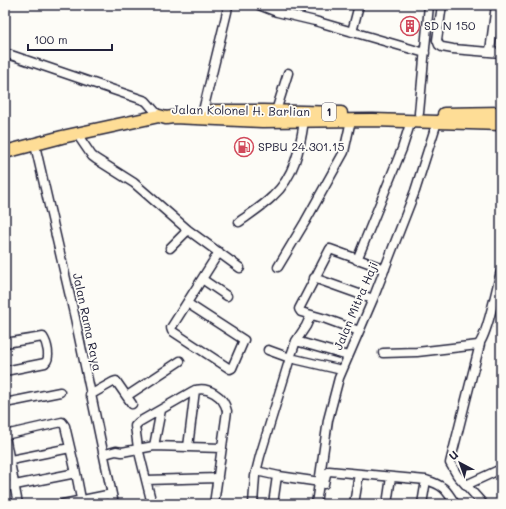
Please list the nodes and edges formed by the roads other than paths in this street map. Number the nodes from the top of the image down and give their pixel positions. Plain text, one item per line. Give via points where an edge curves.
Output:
1 (228, 5) edge
2 (259, 5) edge
3 (358, 5) edge
4 (429, 5) edge
5 (442, 5) edge
6 (496, 5) edge
7 (352, 32) junction
8 (490, 51) junction
9 (5, 53) edge
10 (425, 53) junction
11 (501, 53) edge
12 (288, 73) dead end
13 (276, 111) junction
14 (501, 113) edge
15 (202, 115) junction
16 (228, 115) junction
17 (159, 116) junction
18 (415, 118) junction
19 (351, 120) junction
20 (304, 121) junction
21 (437, 122) junction
22 (501, 124) edge
23 (77, 134) junction
24 (35, 145) junction
25 (5, 152) edge
26 (239, 222) dead end
27 (188, 230) junction
28 (170, 248) dead end
29 (218, 252) junction
30 (358, 260) junction
31 (278, 267) dead end
32 (240, 268) dead end
33 (385, 269) junction
34 (501, 271) edge
35 (314, 278) junction
36 (202, 279) junction
37 (227, 296) dead end
38 (373, 299) junction
39 (187, 303) junction
40 (311, 315) junction
41 (359, 331) junction
42 (296, 341) junction
43 (5, 343) edge
44 (480, 344) junction
45 (268, 350) dead end
46 (383, 353) dead end
47 (348, 356) junction
48 (290, 358) junction
49 (180, 361) dead end
50 (342, 370) junction
51 (5, 371) edge
52 (195, 390) junction
53 (60, 392) dead end
54 (90, 395) junction
55 (127, 396) junction
56 (5, 403) edge
57 (132, 404) dead end
58 (161, 410) junction
59 (5, 435) edge
60 (154, 446) junction
61 (188, 447) junction
62 (70, 448) junction
63 (138, 448) junction
64 (222, 448) junction
65 (105, 456) junction
66 (7, 460) edge
67 (501, 469) edge
68 (256, 471) junction
69 (76, 473) junction
70 (359, 474) junction
71 (277, 476) junction
72 (391, 477) junction
73 (218, 478) junction
74 (146, 480) junction
75 (426, 480) junction
76 (320, 482) junction
77 (15, 485) junction
78 (466, 485) junction
79 (5, 487) edge
80 (112, 494) junction
81 (82, 502) edge
82 (18, 504) edge
83 (62, 504) edge
84 (114, 504) edge
85 (152, 504) edge
86 (214, 504) edge
87 (253, 504) edge
88 (273, 504) edge
89 (316, 504) edge
90 (320, 504) edge
91 (354, 504) edge
92 (387, 504) edge
93 (422, 504) edge
94 (455, 504) edge
95 (482, 504) edge

1 - 15 street
2 - 7 street
3 - 7 street
4 - 10 street
5 - 8 street via 437,40 439,45 453,49
6 - 8 street
7 - 10 street
8 - 11 street
9 - 17 street via 146,101
10 - 18 street
12 - 13 street
13 - 16 highway, Jalan Kolonel H. Barlian / 1
13 - 18 highway, Jalan Kolonel H. Barlian / 1
14 - 18 highway, Jalan Kolonel H. Barlian / 1
15 - 16 highway, Jalan Kolonel H. Barlian / 1
15 - 17 highway, Jalan Kolonel H. Barlian / 1 via 173,109 166,110
16 - 20 highway, Jalan Kolonel H. Barlian / 1
17 - 23 highway, 1
18 - 19 highway, Jalan Kolonel H. Barlian / 1
18 - 21 highway, Jalan Kolonel H. Barlian / 1
18 - 30 street
19 - 20 highway, Jalan Kolonel H. Barlian / 1
19 - 31 street via 344,152
20 - 26 street via 298,151 287,180 274,196
21 - 22 highway, Jalan Kolonel H. Barlian / 1
21 - 33 street, Jalan Mitra Haji via 415,191
23 - 24 highway, 1
23 - 27 street via 92,156 140,188
24 - 25 highway, 1
24 - 54 street, Jalan Rama Raya
27 - 28 street
27 - 29 street
29 - 32 street
29 - 36 street
30 - 33 street
30 - 35 street via 330,250
33 - 38 street, Jalan Mitra Haji
34 - 44 street
35 - 38 street
35 - 40 street via 299,309
36 - 37 street
36 - 39 street
38 - 41 street, Jalan Mitra Haji
39 - 39 street via 171,328 172,331 232,368 244,340
40 - 41 street
40 - 42 street
41 - 47 street, Jalan Mitra Haji
42 - 47 street
42 - 48 street
43 - 51 street via 43,337 49,358 45,363
44 - 46 street via 417,352
44 - 78 street via 450,463
45 - 48 street
47 - 50 street, Jalan Mitra Haji
48 - 50 street
48 - 68 street
49 - 55 street
50 - 76 street, Jalan Mitra Haji via 328,420
52 - 58 street
52 - 61 street
52 - 64 street via 209,390 224,401 227,410
53 - 56 street
54 - 55 street via 116,381
54 - 65 street, Jalan Rama Raya
55 - 57 street
58 - 60 street
58 - 63 street via 136,425 134,429
59 - 62 street via 62,422 66,426
59 - 66 street
60 - 61 street
60 - 63 street
61 - 64 street
62 - 66 street
62 - 69 street
63 - 65 street via 116,451
63 - 74 street
64 - 73 street
65 - 80 street, Jalan Rama Raya
66 - 77 street
67 - 78 street
68 - 71 street
68 - 87 street
69 - 77 street
69 - 81 street
70 - 72 street
70 - 90 street via 327,472
70 - 91 street
71 - 76 street
71 - 88 street
72 - 75 street
72 - 92 street
73 - 74 street
73 - 86 street
74 - 85 street
75 - 93 street
75 - 94 street via 438,484 447,491
76 - 89 street, Jalan Mitra Haji
77 - 79 street
77 - 82 street
78 - 95 street
80 - 81 street
80 - 84 street, Jalan Rama Raya
81 - 83 street

